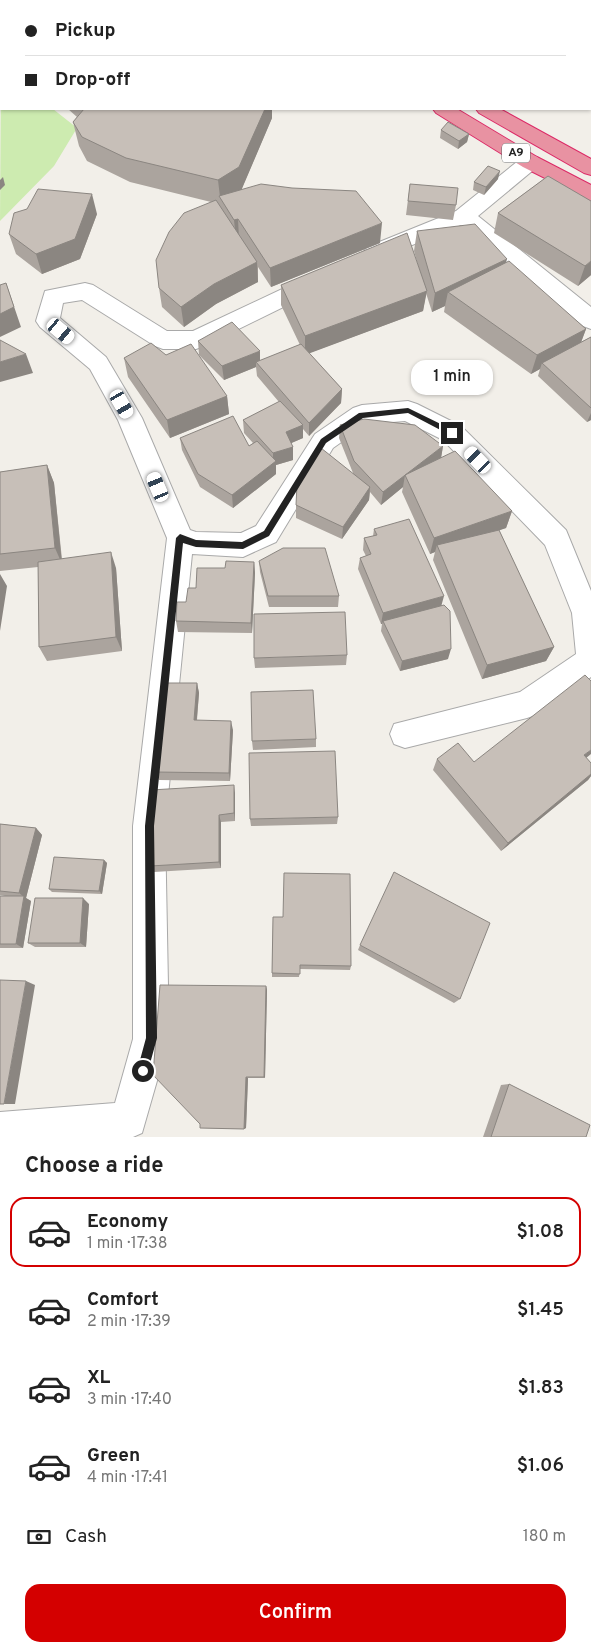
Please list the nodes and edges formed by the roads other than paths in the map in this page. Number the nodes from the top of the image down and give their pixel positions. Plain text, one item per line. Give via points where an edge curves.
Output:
1 (446, 110) edge
2 (488, 110) edge
3 (530, 162) junction
4 (591, 168) edge
5 (591, 194) edge
6 (464, 216) junction
7 (591, 320) edge
8 (180, 538) junction
9 (405, 734) dead end
10 (0, 1132) edge

1 - 3 highway, A9
2 - 4 highway, A9
3 - 5 highway, A9
3 - 6 street
6 - 7 street
6 - 8 street via 347,266 196,340 163,340 85,291 53,297 48,321 98,363 130,418
8 - 9 street via 196,544 243,545 266,534 324,441 362,415 408,410 452,433 556,538 586,613 591,660 527,704
8 - 10 street via 149,826 151,1038 129,1120

